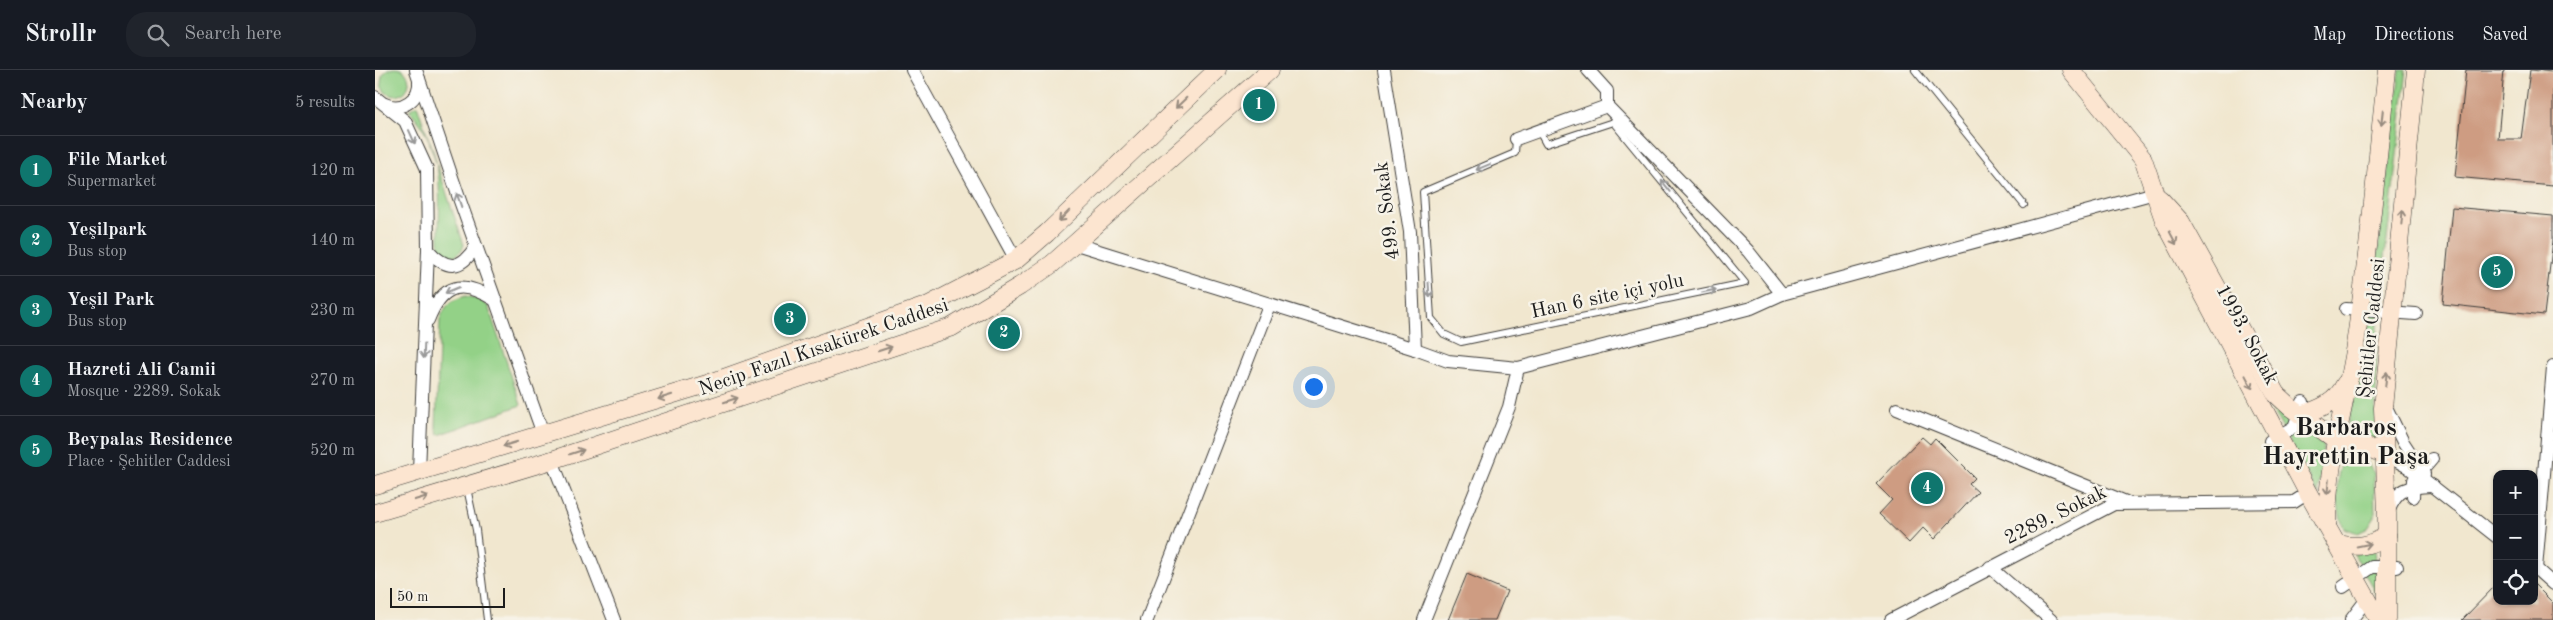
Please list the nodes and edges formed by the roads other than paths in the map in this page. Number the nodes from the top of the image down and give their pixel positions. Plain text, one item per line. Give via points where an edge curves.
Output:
1 (912, 70) edge
2 (1217, 70) edge
3 (1270, 70) edge
4 (1384, 70) edge
5 (1588, 70) edge
6 (1915, 70) edge
7 (2071, 70) edge
8 (2387, 70) edge
9 (2416, 70) edge
10 (417, 72) edge
11 (378, 99) edge
12 (1607, 106) junction
13 (1539, 131) junction
14 (1516, 139) joint
15 (2155, 193) junction
16 (2024, 205) dead end
17 (1047, 233) junction
18 (1073, 243) junction
19 (475, 246) junction
20 (428, 250) junction
21 (1015, 260) junction
22 (1782, 294) junction
23 (495, 300) junction
24 (1269, 305) junction
25 (2353, 309) junction
26 (2393, 312) junction
27 (2416, 314) dead end
28 (425, 326) junction
29 (1415, 349) junction
30 (2553, 366) edge
31 (1518, 368) junction
32 (2347, 379) junction
33 (2384, 403) junction
34 (2551, 405) edge
35 (1897, 409) dead end
36 (2301, 410) junction
37 (543, 434) junction
38 (2274, 439) junction
39 (2336, 440) junction
40 (2383, 454) junction
41 (2432, 459) dead end
42 (552, 460) junction
43 (419, 471) junction
44 (2420, 473) junction
45 (466, 484) junction
46 (375, 485) edge
47 (2433, 486) junction
48 (2414, 492) junction
49 (2308, 493) junction
50 (2126, 502) junction
51 (375, 513) edge
52 (2387, 514) junction
53 (2327, 526) junction
54 (2493, 534) edge
55 (2387, 535) junction
56 (2338, 544) junction
57 (2536, 560) edge
58 (1990, 567) junction
59 (2392, 567) junction
60 (2538, 571) edge
61 (2349, 583) junction
62 (2553, 584) edge
63 (2367, 599) junction
64 (487, 620) edge
65 (614, 620) edge
66 (1147, 620) edge
67 (1424, 620) edge
68 (1891, 620) edge
69 (2051, 620) edge
70 (2351, 620) edge
71 (2379, 620) edge
72 (2387, 620) edge

1 - 21 street
2 -> 17 main road, Necip Fazıl Kısakürek Caddesi
3 - 18 main road, Necip Fazıl Kısakürek Caddesi
4 - 29 street, 499. Sokak via 1410,232
5 - 12 street via 1607,90
6 - 16 lane
7 - 15 main road, 1993. Sokak via 2143,160
8 -> 25 main road, Şehitler Caddesi
26 -> 9 main road, Şehitler Caddesi
10 - 11 street via 419,90 409,102 395,107
19 -> 10 street
11 -> 20 street via 405,121 427,169
12 - 13 street
12 - 22 street via 1748,251
13 - 14 street
14 -> 13 lane, Han 6 site içi yolu via 1515,153 1423,192 1431,318 1444,334 1461,342 1745,283 1613,122 1546,144
15 - 22 street
15 - 36 main road, 1993. Sokak via 2181,222 2276,394
15 -> 38 main road, 1993. Sokak via 2164,220
17 - 18 main road
17 - 21 main road, Necip Fazıl Kısakürek Caddesi
18 - 24 street
42 -> 18 main road, Necip Fazıl Kısakürek Caddesi via 952,327 1052,264
19 - 20 street via 468,259 451,266 439,262
19 - 23 street
20 - 28 street
21 -> 37 main road, Necip Fazıl Kısakürek Caddesi via 917,311 710,383
22 - 31 street via 1751,308
23 -> 28 street via 469,287 460,287 439,298
23 - 37 street
24 - 29 street
24 - 66 street
25 - 26 street
25 - 32 main road, Şehitler Caddesi
26 - 27 street
33 -> 26 main road, Şehitler Caddesi
28 -> 43 street
29 - 31 street via 1448,361
30 - 34 street
31 - 67 street via 1509,407
32 - 36 main road via 2333,400 2321,408
32 - 39 main road, Şehitler Caddesi
33 - 40 main road, Şehitler Caddesi
33 - 44 street
34 - 57 street
35 - 50 street
36 - 38 street via 2294,427
36 - 39 main road, 1993. Sokak
37 - 42 main road
37 -> 43 main road, Necip Fazıl Kısakürek Caddesi
38 - 49 main road, 1993. Sokak
39 - 40 main road via 2351,441
39 -> 53 main road, Şehitler Caddesi via 2327,489
40 - 44 street
40 - 52 main road, Şehitler Caddesi
41 - 44 street
42 - 45 main road, Necip Fazıl Kısakürek Caddesi
42 - 65 street
43 - 46 main road, Necip Fazıl Kısakürek Caddesi
44 - 47 street
44 - 48 street via 2414,480
51 -> 45 main road, Necip Fazıl Kısakürek Caddesi
45 - 64 lane via 476,530
47 - 48 street
47 - 54 street
48 - 52 street via 2396,495
49 - 50 street, 2289. Sokak via 2294,502
49 - 53 main road, 1993. Sokak
50 - 58 street, 2289. Sokak via 2115,504
52 - 55 main road, Şehitler Caddesi
53 - 56 main road, 1993. Sokak
56 -> 55 main road via 2364,546
55 - 59 main road, Şehitler Caddesi
56 - 61 main road, 1993. Sokak
58 - 68 street, 2289. Sokak
58 - 69 street
59 - 61 street via 2372,567
59 - 72 main road, Şehitler Caddesi
60 - 62 street
61 - 63 main road, 1993. Sokak
63 - 70 street
63 - 71 main road, 1993. Sokak

